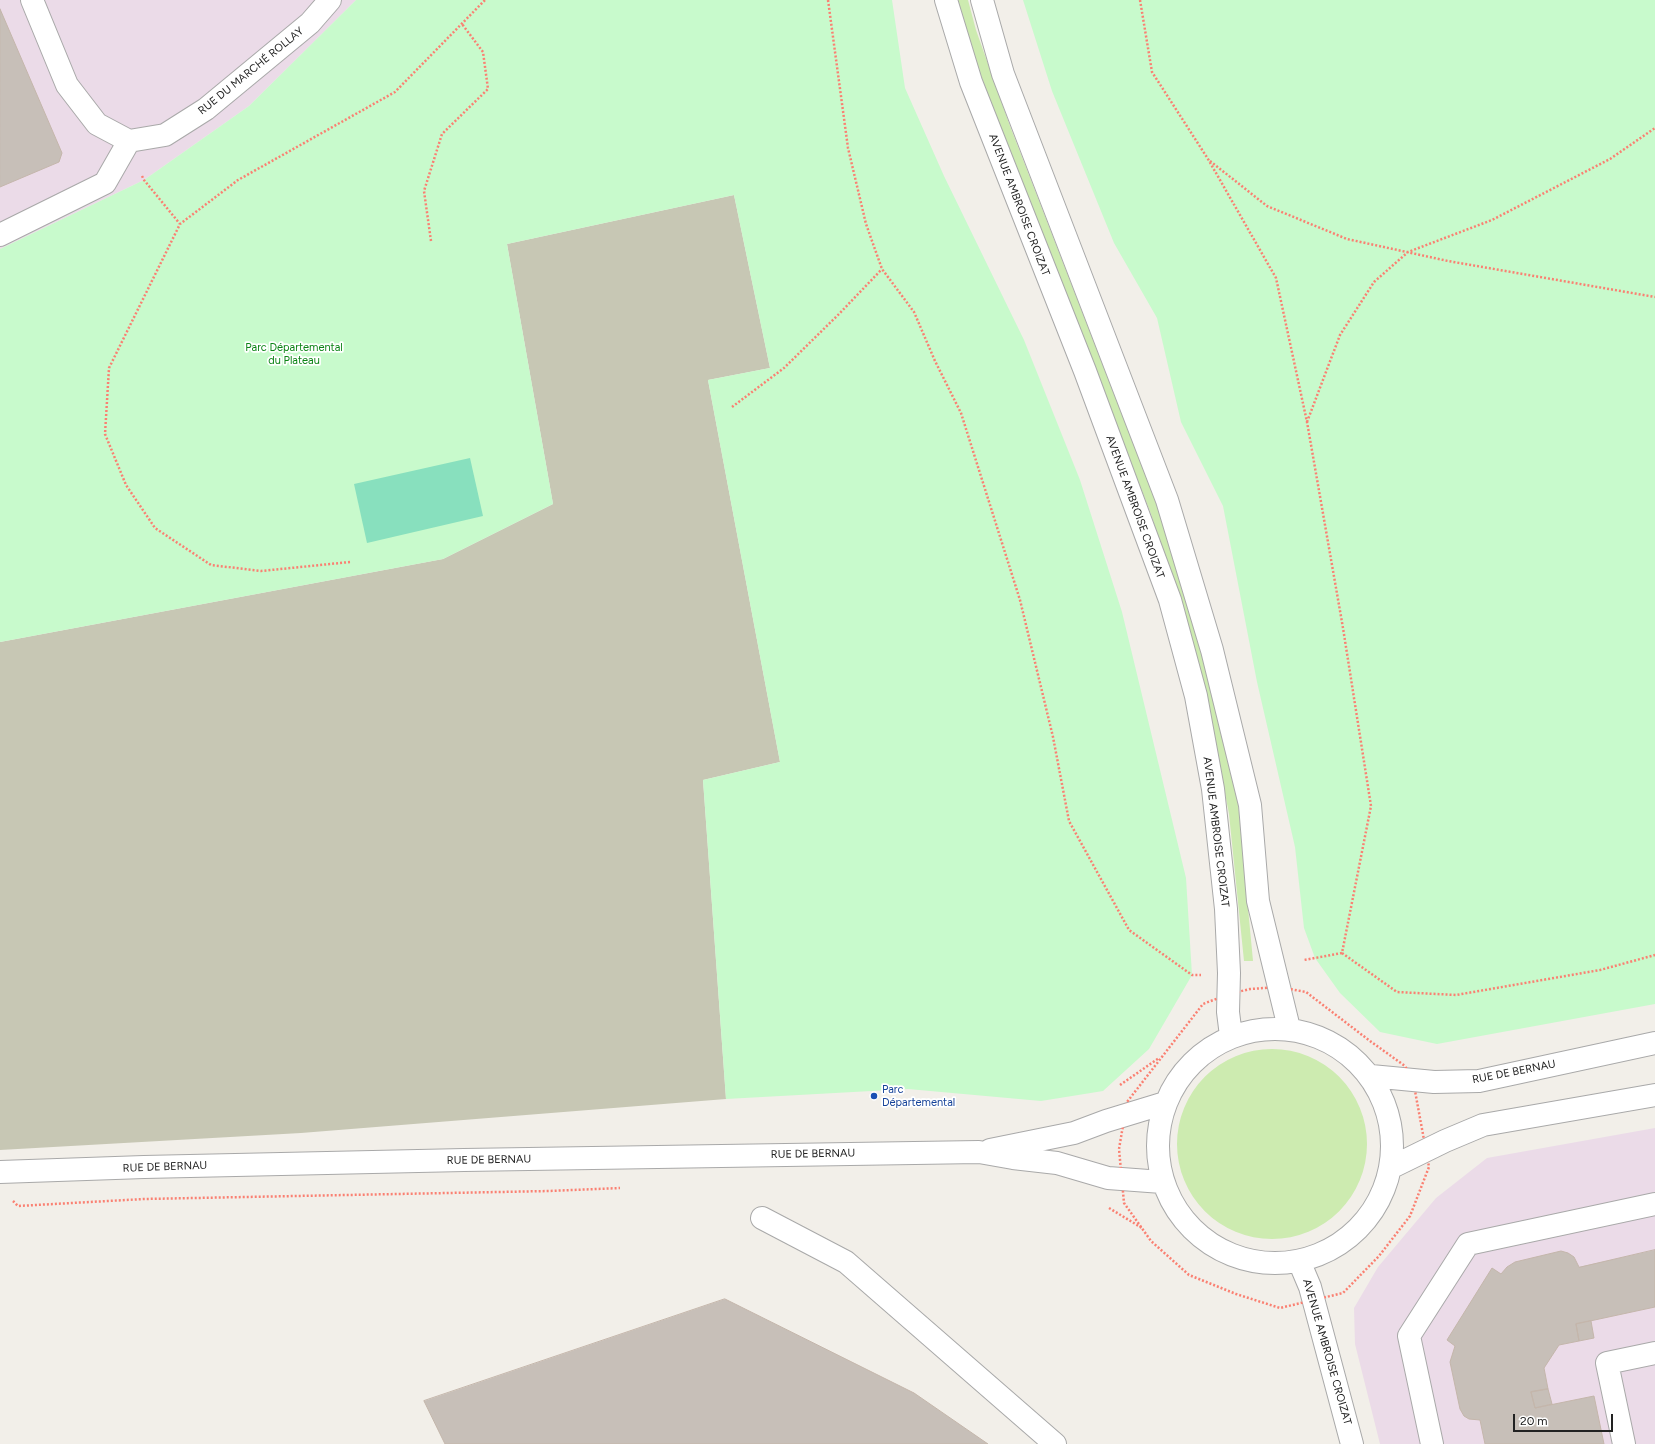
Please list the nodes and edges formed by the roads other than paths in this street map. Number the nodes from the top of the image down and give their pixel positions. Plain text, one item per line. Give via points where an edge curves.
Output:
1 (32, 0) edge
2 (330, 0) edge
3 (946, 0) edge
4 (982, 0) edge
5 (129, 141) junction
6 (0, 236) edge
7 (1289, 1028) junction
8 (1231, 1036) junction
9 (1655, 1043) edge
10 (1371, 1076) junction
11 (1655, 1095) edge
12 (1165, 1103) junction
13 (979, 1152) junction
14 (1392, 1167) junction
15 (0, 1172) edge
16 (1162, 1182) junction
17 (1655, 1204) edge
18 (762, 1218) dead end
19 (1300, 1261) junction
20 (1655, 1353) edge
21 (1055, 1444) edge
22 (1352, 1444) edge
23 (1432, 1444) edge
24 (1624, 1444) edge

1 - 5 street via 67,85 97,124
2 - 5 street, RUE DU MARCHÉ ROLLAY via 310,23 206,109 165,135
3 - 8 street, AVENUE AMBROISE CROIZAT via 971,82 1085,371 1170,600 1196,696 1213,789 1226,909 1228,1012
4 - 7 street via 1003,74 1169,507 1212,650 1250,805 1258,901
5 - 6 street via 105,183
7 - 8 street via 1259,1029
7 - 10 street via 1320,1036 1348,1053
8 - 12 street via 1203,1052 1180,1075
9 - 10 street, RUE DE BERNAU via 1479,1081 1434,1082
10 - 14 street via 1386,1104 1390,1120 1393,1135
11 - 14 street via 1483,1125
12 - 13 street, RUE DE BERNAU via 1074,1133
12 - 16 street via 1157,1143
13 - 15 street, RUE DE BERNAU via 464,1160
13 - 16 street, RUE DE BERNAU via 1057,1163 1108,1178
14 - 19 street via 1380,1200 1360,1228 1332,1249
16 - 19 street via 1178,1213 1207,1242 1232,1256 1265,1263
17 - 23 street via 1468,1244 1409,1336
18 - 21 street via 846,1262
19 - 22 street, AVENUE AMBROISE CROIZAT via 1314,1300
20 - 24 street via 1607,1363

